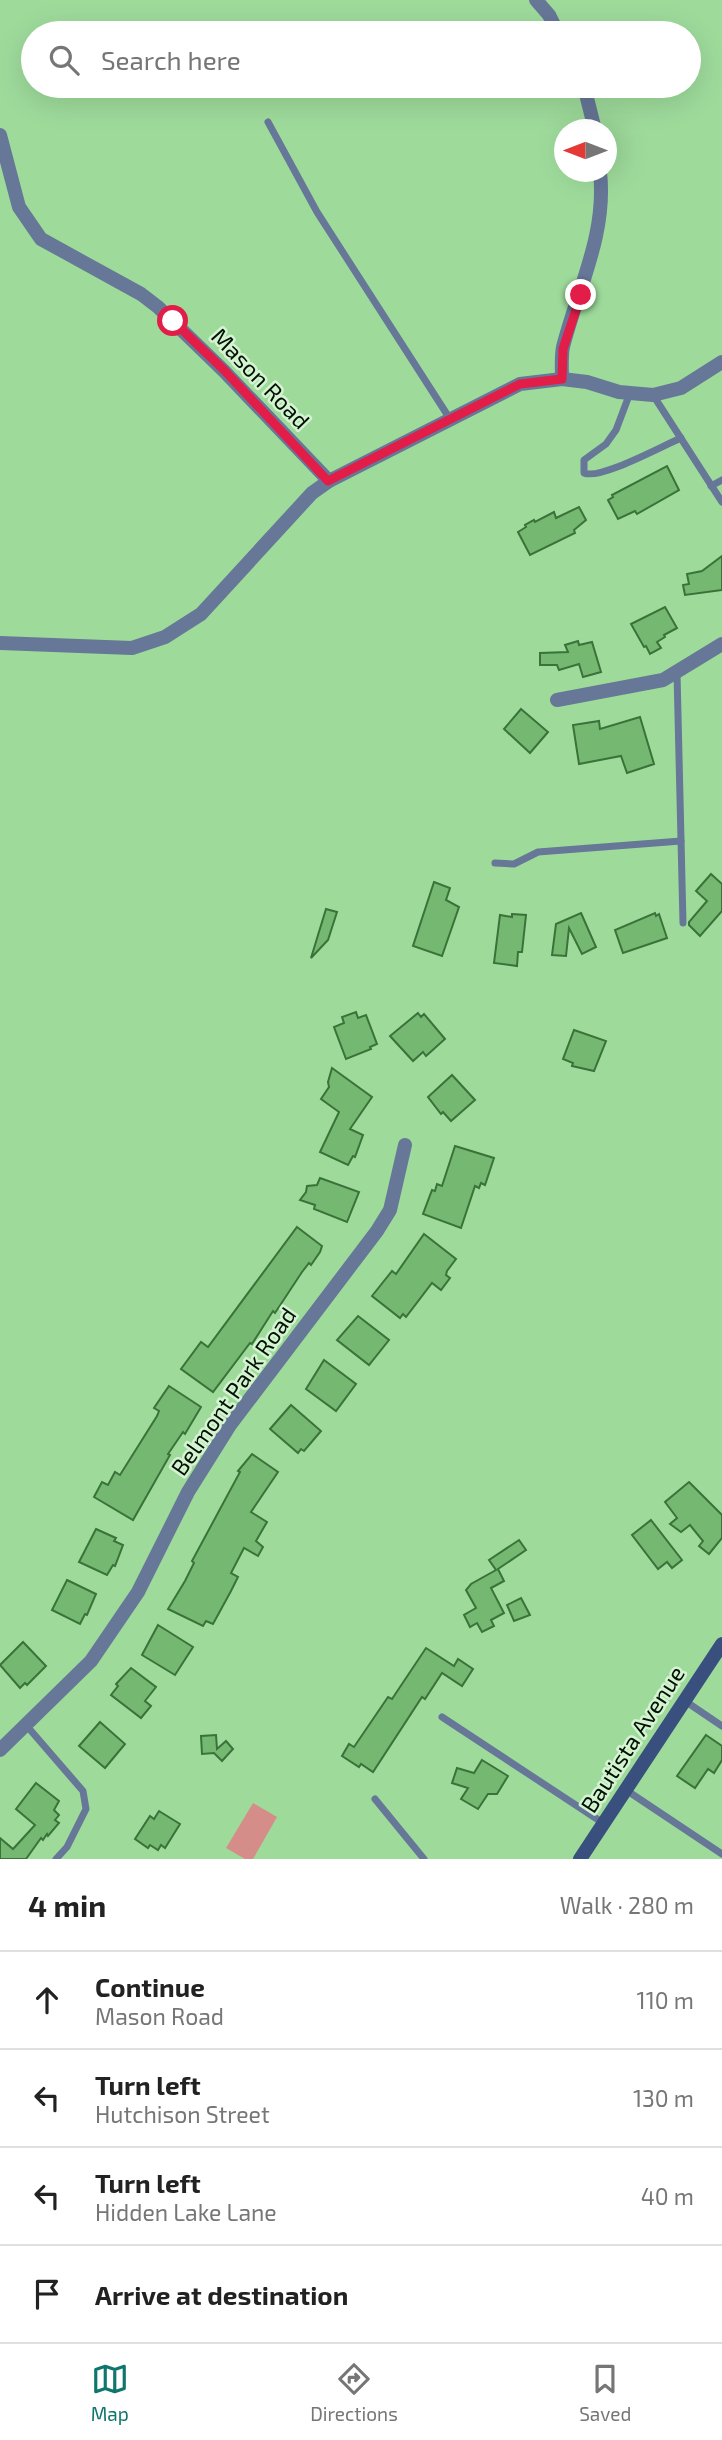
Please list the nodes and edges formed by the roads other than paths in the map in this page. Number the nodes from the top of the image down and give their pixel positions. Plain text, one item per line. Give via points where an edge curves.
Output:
1 (536, 0) edge
2 (552, 21) edge
3 (587, 98) edge
4 (592, 119) edge
5 (268, 122) dead end
6 (0, 135) edge
7 (600, 182) edge
8 (722, 362) edge
9 (562, 379) junction
10 (630, 393) junction
11 (653, 395) junction
12 (450, 419) junction
13 (681, 438) junction
14 (722, 480) edge
15 (328, 481) junction
16 (711, 486) junction
17 (722, 502) edge
18 (0, 643) edge
19 (722, 644) edge
20 (677, 673) junction
21 (557, 700) dead end
22 (681, 841) junction
23 (495, 863) dead end
24 (683, 923) dead end
25 (405, 1146) dead end
26 (722, 1644) edge
27 (684, 1701) junction
28 (442, 1717) dead end
29 (26, 1725) junction
30 (722, 1726) edge
31 (0, 1751) edge
32 (626, 1790) junction
33 (374, 1799) dead end
34 (603, 1824) junction
35 (722, 1854) edge
36 (56, 1859) edge
37 (424, 1859) edge
38 (580, 1859) edge

1 - 2 street
3 - 4 street
5 - 12 lane via 317,212
6 - 15 street, Mason Road via 19,207 41,239 158,307
7 - 9 street via 600,221 563,349
8 - 11 street via 681,388
9 - 10 street
9 - 12 street via 520,384
10 - 11 street
10 - 13 lane via 617,430 584,460 584,473 604,471
11 - 13 lane
12 - 15 street
13 - 16 lane
14 - 16 lane
15 - 18 street via 201,614 165,637 132,648
16 - 17 lane
19 - 20 street
20 - 21 street via 663,680
20 - 22 lane
22 - 23 lane via 538,852 514,864
22 - 24 lane
25 - 29 street, Belmont Park Road via 390,1210 377,1231 230,1425 188,1492 138,1592 91,1661
26 - 27 street, Bautista Avenue
27 - 30 lane
27 - 32 street, Bautista Avenue
28 - 34 lane
29 - 31 street, Belmont Park Road
29 - 36 lane via 83,1791 86,1809
32 - 34 street, Bautista Avenue
32 - 35 lane
33 - 37 lane
34 - 38 street, Bautista Avenue

